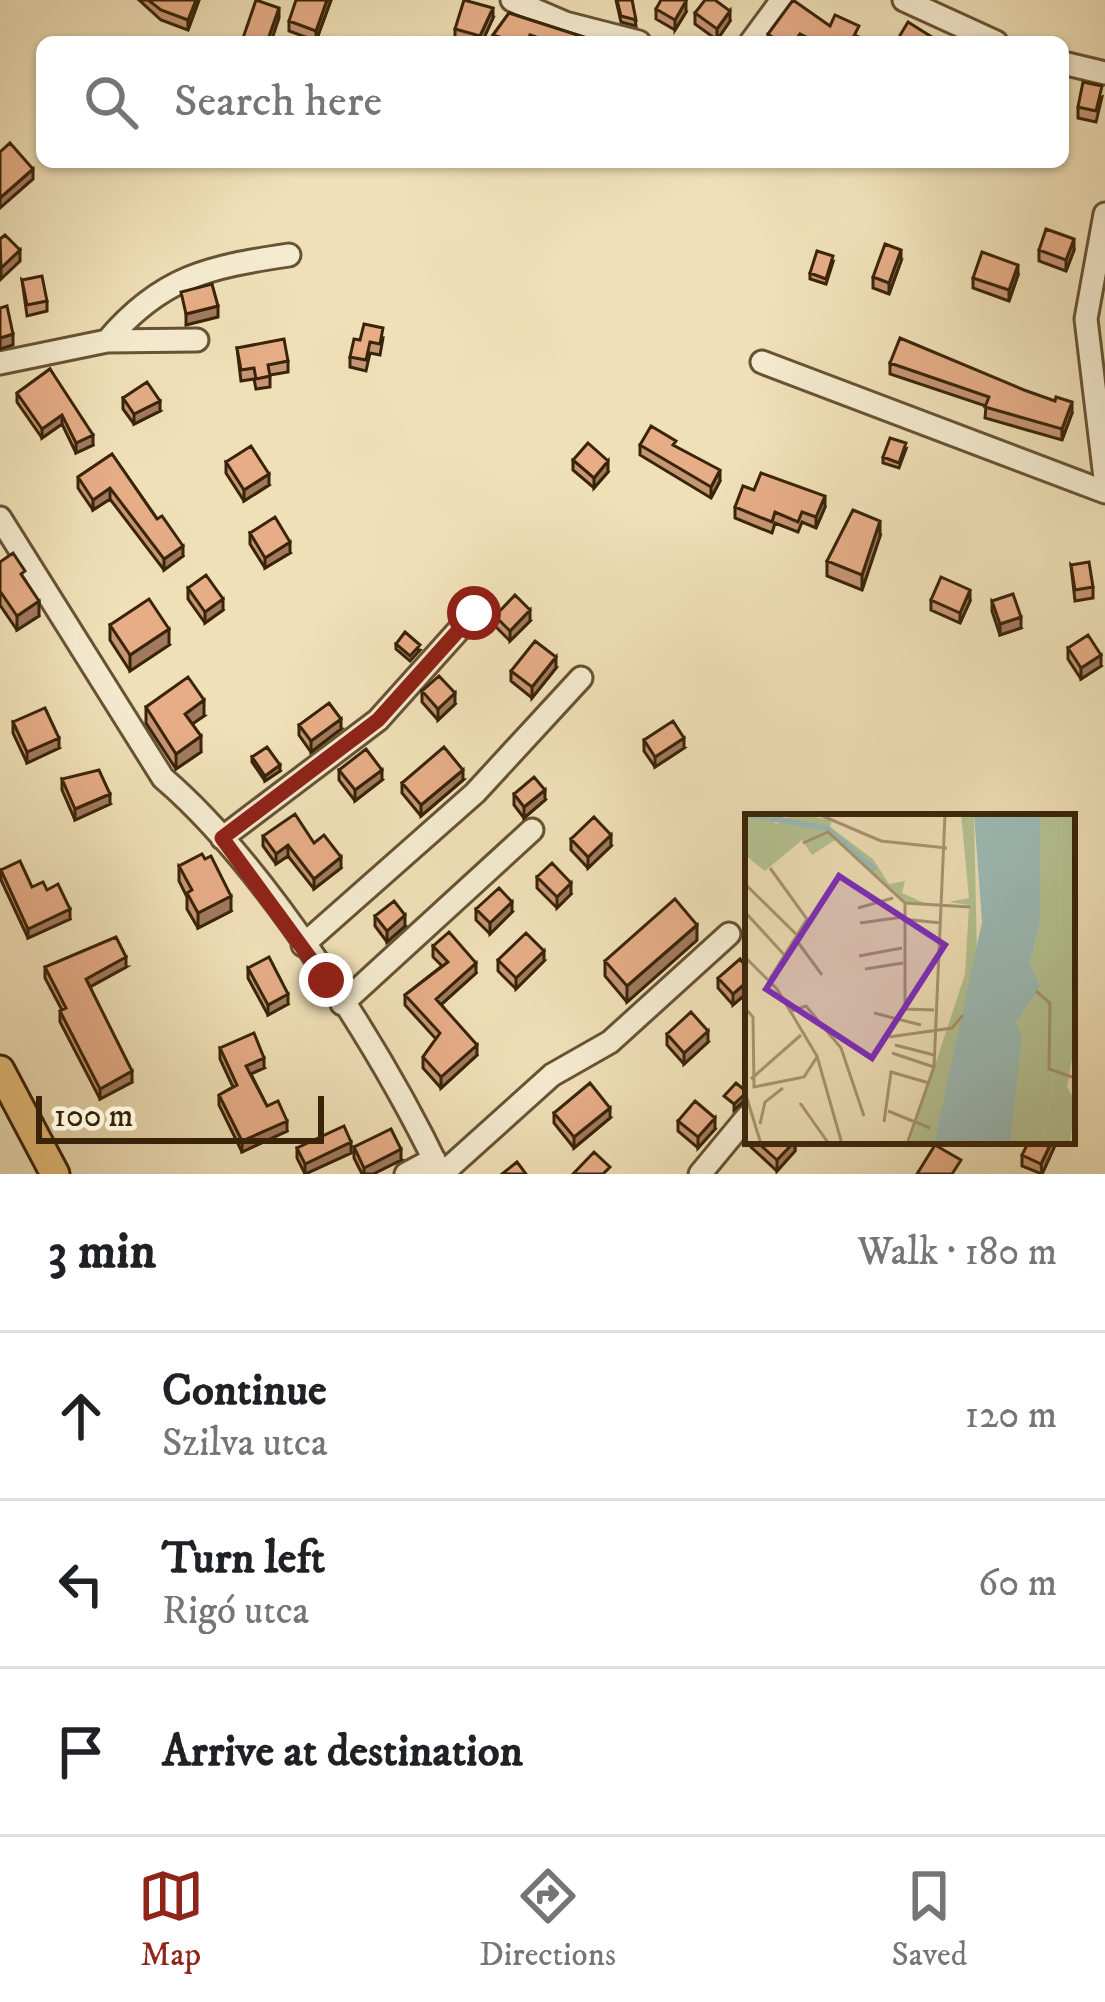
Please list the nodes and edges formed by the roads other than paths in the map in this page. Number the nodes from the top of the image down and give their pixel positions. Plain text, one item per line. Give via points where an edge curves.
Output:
1 (512, 0) edge
2 (782, 0) edge
3 (904, 0) edge
4 (615, 36) edge
5 (756, 36) edge
6 (982, 36) edge
7 (1069, 64) edge
8 (1105, 73) edge
9 (1105, 214) edge
10 (289, 255) dead end
11 (1095, 322) edge
12 (197, 340) dead end
13 (106, 341) junction
14 (762, 362) dead end
15 (0, 363) edge
16 (1105, 478) edge
17 (1105, 492) edge
18 (0, 518) edge
19 (474, 613) dead end
20 (581, 678) dead end
21 (532, 830) dead end
22 (222, 838) junction
23 (729, 934) dead end
24 (303, 945) junction
25 (342, 1004) junction
26 (0, 1070) edge
27 (745, 1120) edge
28 (439, 1169) edge
29 (55, 1174) edge
30 (406, 1174) edge
31 (700, 1174) edge

1 - 4 street
2 - 5 street
3 - 6 street
7 - 8 street
9 - 11 street
10 - 13 street via 166,285
11 - 16 street
12 - 13 street
13 - 15 street
14 - 17 street
18 - 22 street via 152,763
19 - 22 street via 378,720
20 - 24 street via 476,793
21 - 25 street
22 - 24 street
23 - 28 street via 610,1042 552,1076
24 - 25 street
25 - 28 street
26 - 29 main road
27 - 31 street
28 - 30 street

